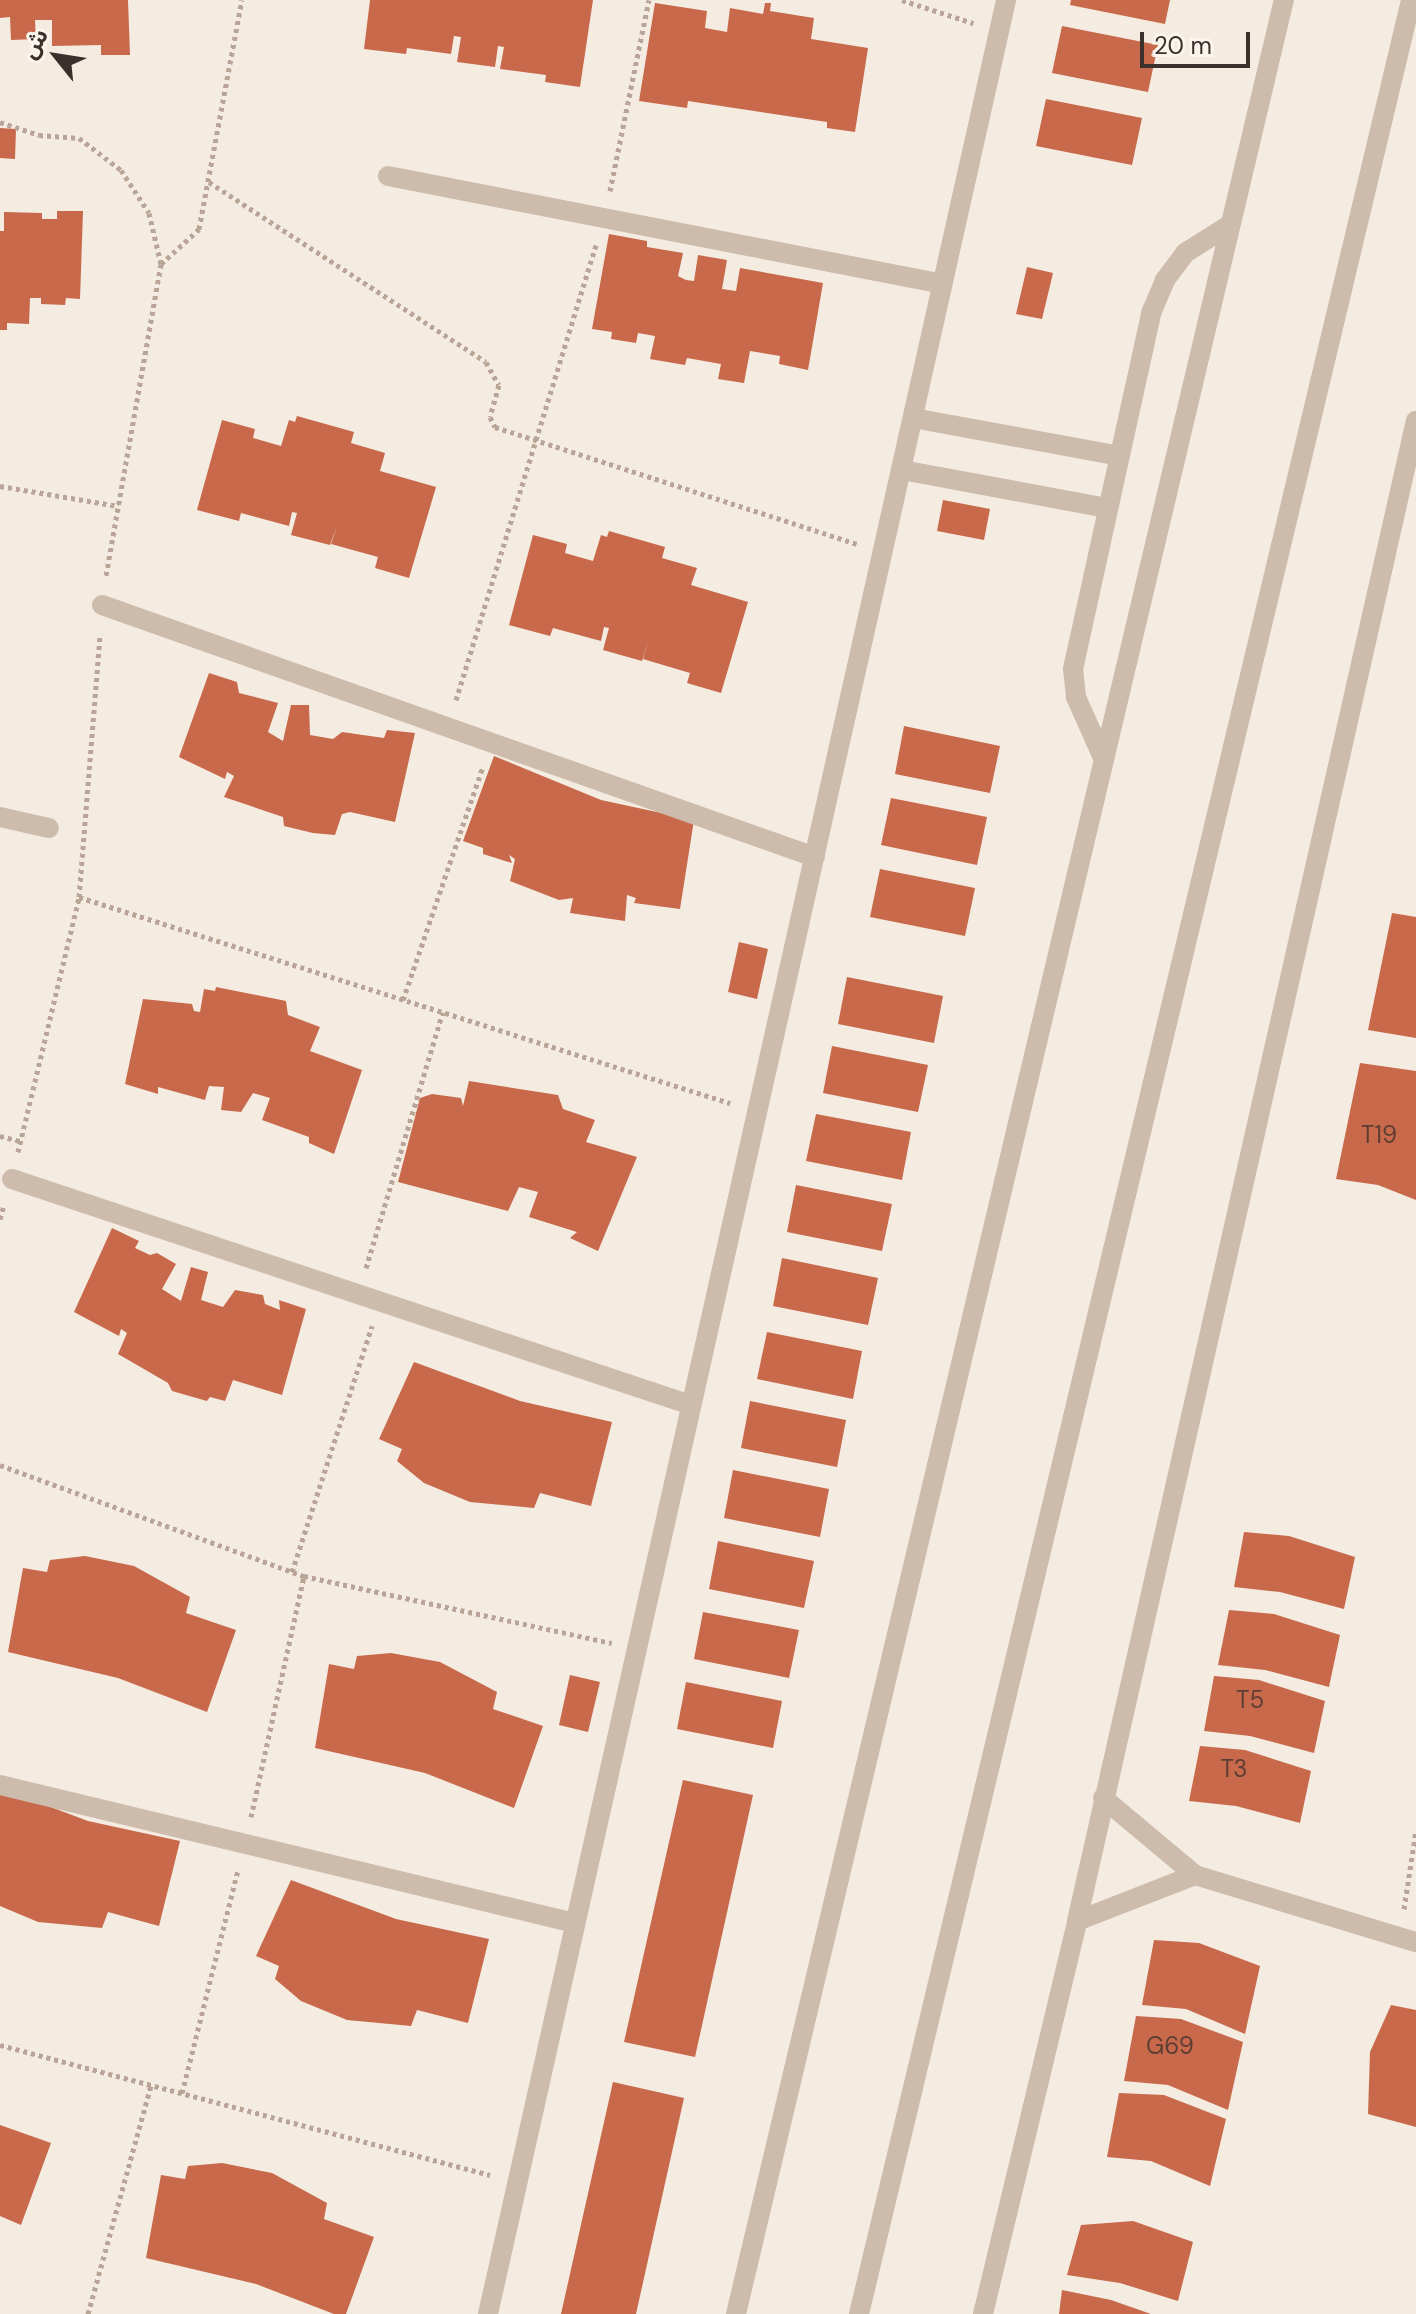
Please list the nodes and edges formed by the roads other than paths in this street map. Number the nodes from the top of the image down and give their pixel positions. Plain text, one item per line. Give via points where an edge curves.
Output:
1 (1006, 0) edge
2 (1284, 0) edge
3 (1411, 0) edge
4 (388, 176) dead end
5 (1231, 224) junction
6 (943, 284) junction
7 (913, 418) junction
8 (1416, 421) edge
9 (1120, 456) junction
10 (902, 470) junction
11 (1108, 508) junction
12 (102, 605) dead end
13 (1104, 760) junction
14 (0, 817) edge
15 (49, 828) dead end
16 (815, 857) junction
17 (12, 1179) dead end
18 (691, 1405) junction
19 (0, 1785) edge
20 (1103, 1798) junction
21 (1195, 1875) junction
22 (1077, 1921) junction
23 (575, 1923) junction
24 (1407, 1940) edge
25 (488, 2314) edge
26 (736, 2314) edge
27 (859, 2314) edge
28 (983, 2314) edge

1 - 6 street
2 - 5 street
3 - 27 street
4 - 6 street
5 - 9 street via 1185,253 1165,280 1152,311
5 - 13 street
6 - 7 street
7 - 9 street
7 - 10 street
8 - 20 street
9 - 11 street
10 - 11 street
10 - 16 street
11 - 13 street via 1073,669 1076,697
12 - 16 street
13 - 26 street
14 - 15 street
16 - 18 street
17 - 18 street
18 - 23 street
19 - 23 street
20 - 21 street
20 - 22 street
21 - 22 street
21 - 24 street
22 - 28 street
23 - 25 street

